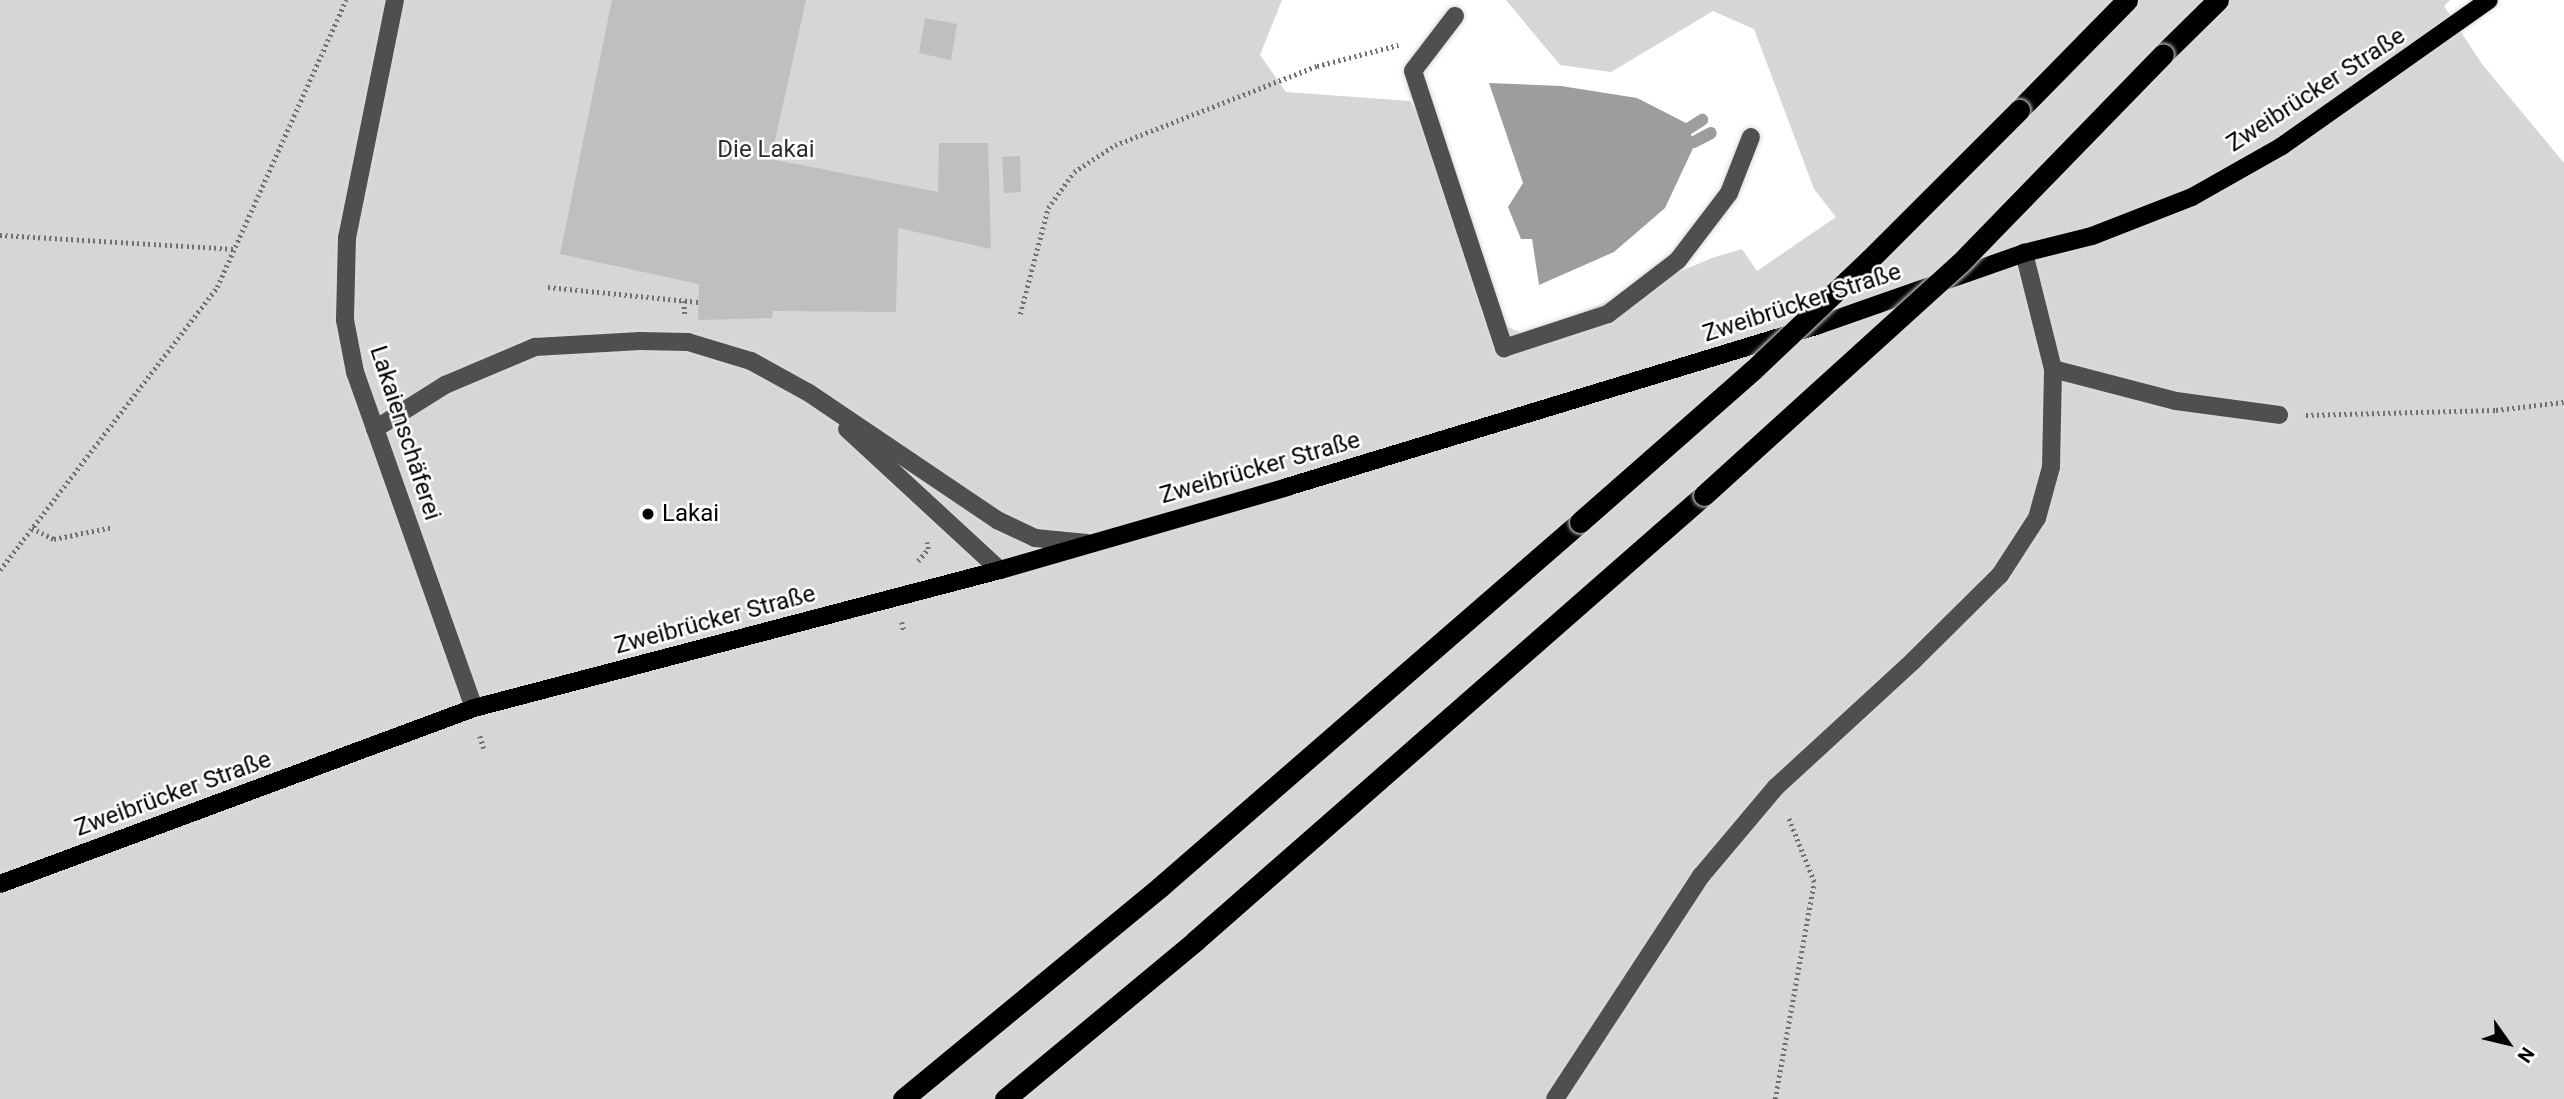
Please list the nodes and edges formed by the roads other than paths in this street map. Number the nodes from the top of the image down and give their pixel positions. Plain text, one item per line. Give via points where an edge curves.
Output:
1 (395, 0) edge
2 (2127, 0) edge
3 (2218, 0) edge
4 (2489, 0) edge
5 (1455, 16) dead end
6 (1751, 137) dead end
7 (2024, 253) junction
8 (2053, 369) junction
9 (809, 393) junction
10 (2279, 415) road end
11 (375, 429) junction
12 (1087, 543) junction
13 (1000, 570) junction
14 (474, 708) junction
15 (0, 884) edge
16 (903, 1099) edge
17 (1005, 1099) edge
18 (1555, 1099) edge

1 - 11 lane, Lakaienschäferei via 347,237 345,320 355,372
2 - 16 highway, bridge via 1754,370 1160,887
3 - 17 highway, bridge via 1960,263 1704,495 1195,941
4 - 7 main road, Zweibrücker Straße via 2282,146 2192,197 2092,236
5 - 6 lane via 1413,71 1504,348 1608,314 1678,260 1730,193
7 - 8 lane
7 - 12 main road, Zweibrücker Straße via 1816,326
8 - 10 lane via 2176,401
8 - 18 lane via 2051,467 2037,518 2000,575 1776,787 1701,876
9 - 11 lane via 751,361 688,342 535,346 445,385
9 - 12 lane via 998,520 1035,538
9 - 13 lane
11 - 14 lane, Lakaienschäferei
12 - 13 main road, Zweibrücker Straße
13 - 14 main road, Zweibrücker Straße
14 - 15 main road, Zweibrücker Straße

